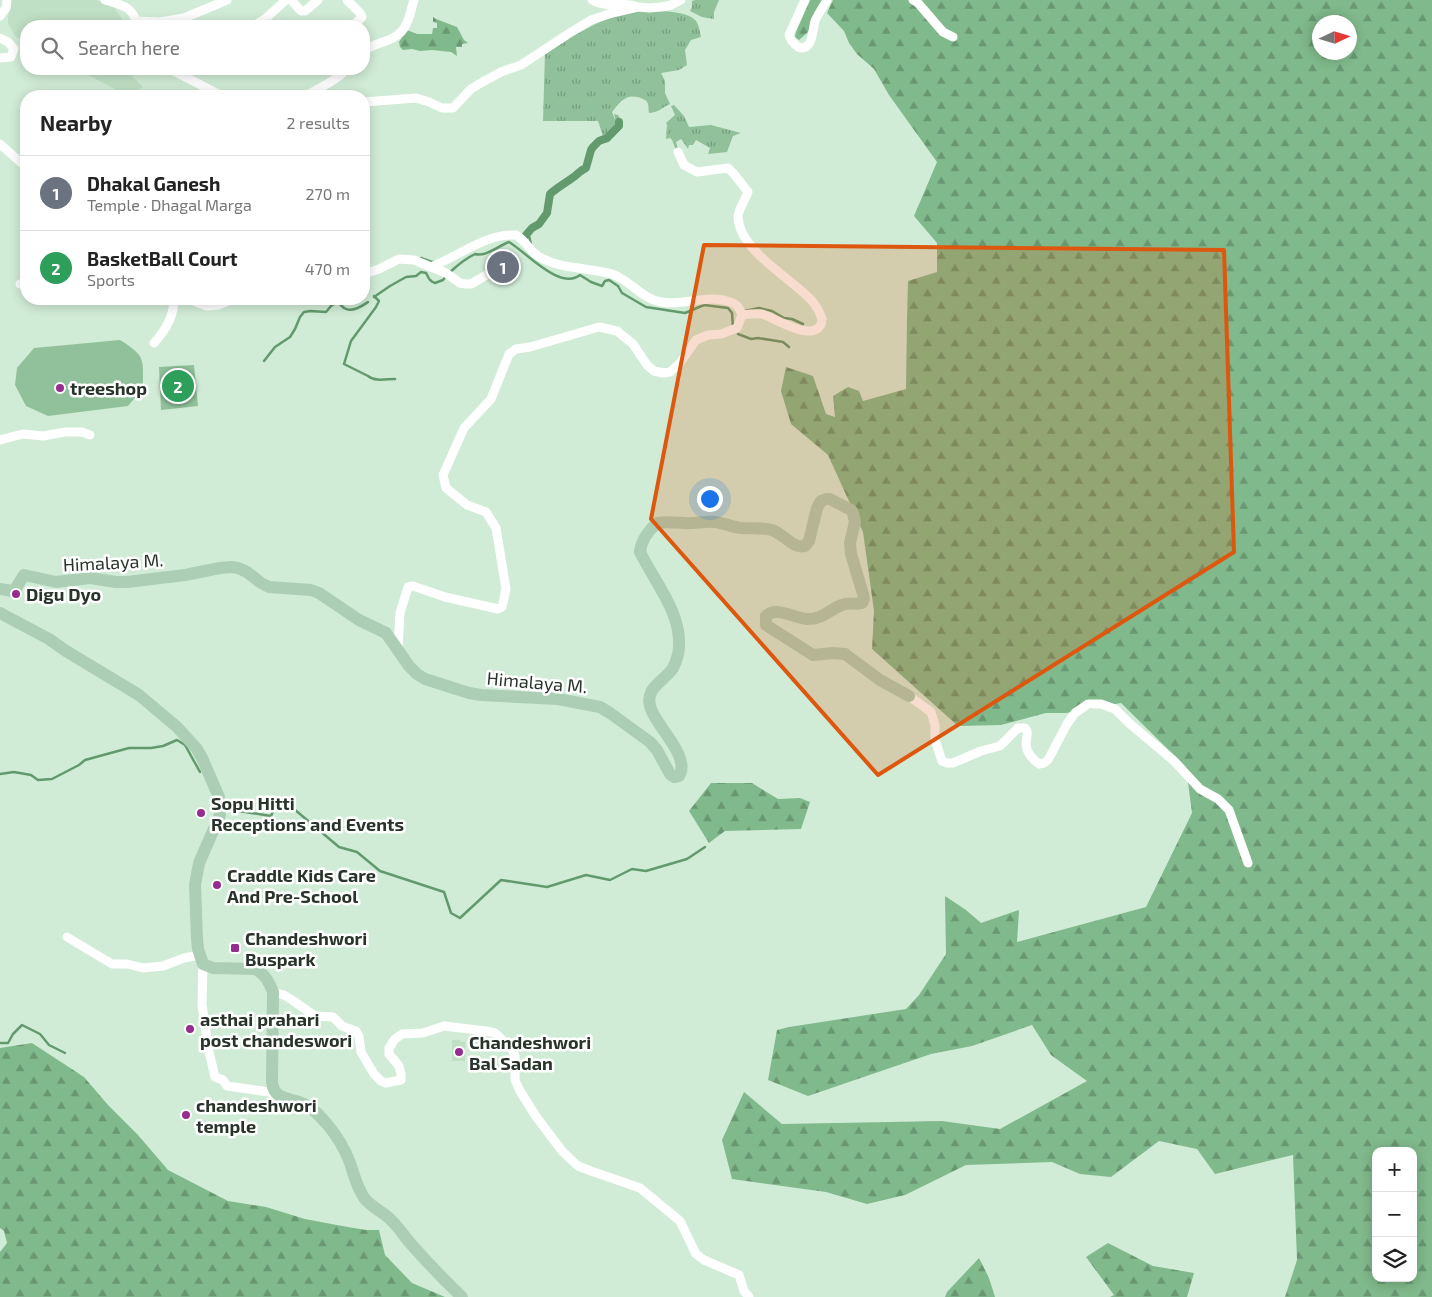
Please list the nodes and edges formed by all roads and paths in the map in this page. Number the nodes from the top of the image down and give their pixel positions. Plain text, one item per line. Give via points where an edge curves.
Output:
1 (7, 0) edge
2 (105, 0) edge
3 (227, 0) edge
4 (286, 0) edge
5 (291, 0) edge
6 (318, 0) edge
7 (347, 0) edge
8 (414, 0) edge
9 (592, 0) edge
10 (681, 0) edge
11 (805, 0) edge
12 (827, 0) edge
13 (913, 0) edge
14 (638, 6) junction
15 (0, 16) edge
16 (134, 20) edge
17 (172, 20) edge
18 (263, 20) edge
19 (359, 20) edge
20 (953, 37) dead end
21 (0, 38) edge
22 (370, 49) edge
23 (0, 58) edge
24 (182, 75) edge
25 (339, 75) edge
26 (210, 90) edge
27 (315, 90) edge
28 (370, 102) edge
29 (0, 144) edge
30 (678, 152) dead end
31 (20, 162) edge
32 (431, 267) junction
33 (495, 270) dead end
34 (370, 272) edge
35 (174, 305) edge
36 (204, 305) edge
37 (218, 305) edge
38 (742, 315) junction
39 (154, 343) dead end
40 (90, 435) dead end
41 (0, 440) edge
42 (0, 589) edge
43 (0, 613) edge
44 (398, 649) junction
45 (909, 696) joint
46 (1248, 863) dead end
47 (67, 937) dead end
48 (202, 959) junction
49 (273, 992) junction
50 (276, 1093) junction
51 (462, 1297) edge
52 (749, 1297) edge

1 - 15 street
2 - 16 street via 129,9
3 - 17 street
4 - 18 street
5 - 6 street via 301,11
7 - 19 street via 360,13 362,17
8 - 22 street via 406,27 399,36
9 - 14 street via 608,5
10 - 14 street via 661,8
11 - 12 street via 789,35 799,48 810,43 815,21
13 - 20 street via 943,32
14 - 28 street via 591,20 521,65 471,89 453,108 442,108 416,98
21 - 23 street via 14,49 11,57
24 - 26 street
25 - 27 street
29 - 31 street
30 - 38 street via 684,165 697,172 728,168 734,174 748,192 738,216 746,239 814,303 822,318 820,326 813,330 799,330 762,314
32 - 33 street via 446,272 460,283 471,284
32 - 34 street via 414,260 399,259
32 - 38 street via 482,241 502,234 516,235 537,256 556,264 612,274 660,302 676,304 719,298 737,306
35 - 39 street via 162,334
36 - 37 street
38 - 44 street via 737,328 696,340 680,363 664,374 647,365 633,344 617,331 599,327 516,349 509,354 491,399 464,428 443,475 446,488 467,505 486,512 496,528 506,589 502,607 498,609 408,587 400,613
40 - 41 street via 82,432 43,436 22,434
42 - 44 street, Himalaya M. via 12,591 24,575 56,582 90,578 127,582 238,568 269,587 319,593 359,620 386,632
43 - 48 street via 49,639 139,695 177,726 197,749 219,797 220,815 199,863 195,885 197,939
44 - 45 street, Himalaya M. via 417,674 443,686 481,695 558,699 600,707 650,742 670,774 679,776 682,766 678,754 650,706 652,691 672,669 676,659 678,630 640,546 657,522 715,522 772,530 796,546 806,546 818,506 830,499 853,513 851,554 863,594 862,603 844,604 810,619 770,612 766,616 766,625 813,655 845,654 880,680
45 - 46 street via 931,712 937,748 942,761 948,764 1000,746 1018,728 1027,731 1027,748 1032,759 1039,764 1044,763 1052,755 1075,713 1088,704 1115,709 1174,761 1200,789 1229,810
47 - 48 street via 112,964 150,968 184,958
48 - 49 street via 213,968 255,969 268,980
48 - 50 street via 202,1005 215,1077 227,1086
49 - 50 street via 272,1082
49 - 52 street via 284,995 315,1016 333,1017 342,1026 356,1031 360,1052 367,1065 386,1083 401,1080 399,1066 389,1054 389,1048 402,1034 423,1033 444,1026 495,1033 512,1049 515,1080 520,1091 562,1151 578,1166 640,1188 665,1207 680,1221 696,1254 739,1275
50 - 51 street via 305,1104 325,1122 345,1151 366,1200 389,1218

